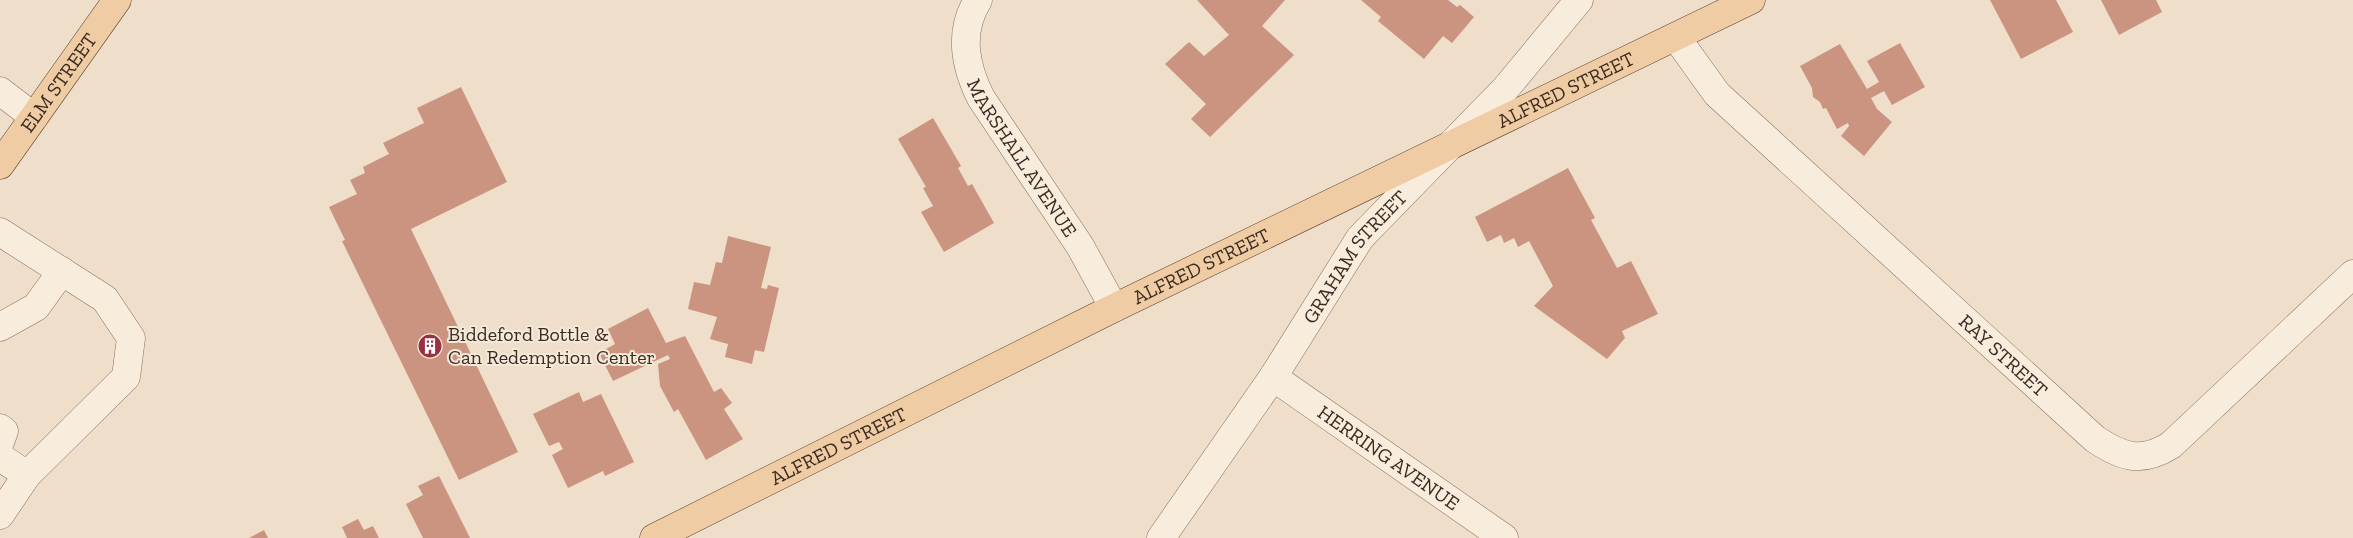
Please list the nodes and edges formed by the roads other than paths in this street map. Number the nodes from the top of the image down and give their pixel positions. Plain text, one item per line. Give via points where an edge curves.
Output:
1 (117, 0) edge
2 (978, 0) edge
3 (1751, 0) edge
4 (1567, 4) edge
5 (1676, 36) junction
6 (0, 91) edge
7 (34, 117) junction
8 (1444, 150) junction
9 (0, 165) edge
10 (0, 232) edge
11 (62, 271) junction
12 (2353, 274) edge
13 (1114, 308) junction
14 (0, 326) edge
15 (1273, 377) junction
16 (0, 428) edge
17 (0, 442) edge
18 (0, 457) edge
19 (27, 475) junction
20 (0, 515) edge
21 (654, 538) edge
22 (1161, 538) edge
23 (1504, 538) edge

1 - 7 main road, ELM STREET
2 - 13 street, MARSHALL AVENUE via 968,20 965,38 971,77 986,105 1080,246
3 - 5 main road, ALFRED STREET
4 - 8 street, GRAHAM STREET via 1506,88
5 - 8 main road, ALFRED STREET
5 - 12 street, RAY STREET via 1718,94 2095,440 2114,452 2142,457 2171,446
6 - 7 street
7 - 9 main road, ELM STREET
8 - 13 main road, ALFRED STREET
8 - 15 street, GRAHAM STREET via 1360,238
10 - 11 street
11 - 14 street via 36,307
11 - 19 street via 105,298 131,338 126,377
13 - 21 main road, ALFRED STREET
15 - 22 street, GRAHAM STREET
15 - 23 street, HERRING AVENUE
16 - 17 street via 4,431
18 - 19 street
19 - 20 street

